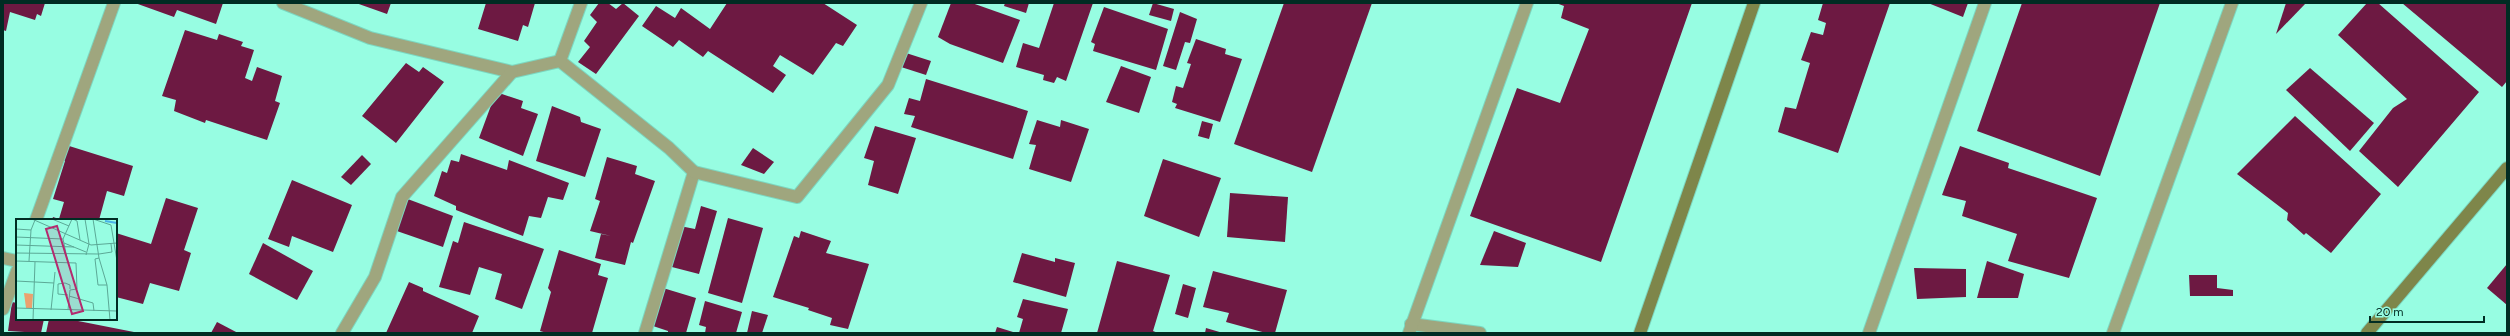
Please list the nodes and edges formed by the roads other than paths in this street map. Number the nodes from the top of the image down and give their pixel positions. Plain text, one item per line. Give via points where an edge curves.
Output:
1 (114, 3) edge
2 (283, 3) edge
3 (581, 3) edge
4 (921, 3) edge
5 (1527, 3) edge
6 (1754, 3) edge
7 (1985, 3) edge
8 (2232, 3) edge
9 (560, 61) junction
10 (512, 72) junction
11 (2507, 168) edge
12 (694, 172) junction
13 (36, 219) edge
14 (3, 258) edge
15 (16, 261) edge
16 (16, 274) edge
17 (3, 310) edge
18 (1410, 329) edge
19 (342, 333) edge
20 (645, 333) edge
21 (1480, 333) edge
22 (1640, 333) edge
23 (1869, 333) edge
24 (2113, 333) edge
25 (2367, 333) edge

1 - 13 street
2 - 10 street via 370,38
3 - 9 street
4 - 12 street via 888,85 796,197
5 - 18 street
6 - 22 street
7 - 23 street
8 - 24 street
9 - 10 street
9 - 12 street via 669,148
10 - 19 street via 402,197 375,277
11 - 25 street
12 - 20 street
14 - 15 street
16 - 17 street
18 - 21 street

